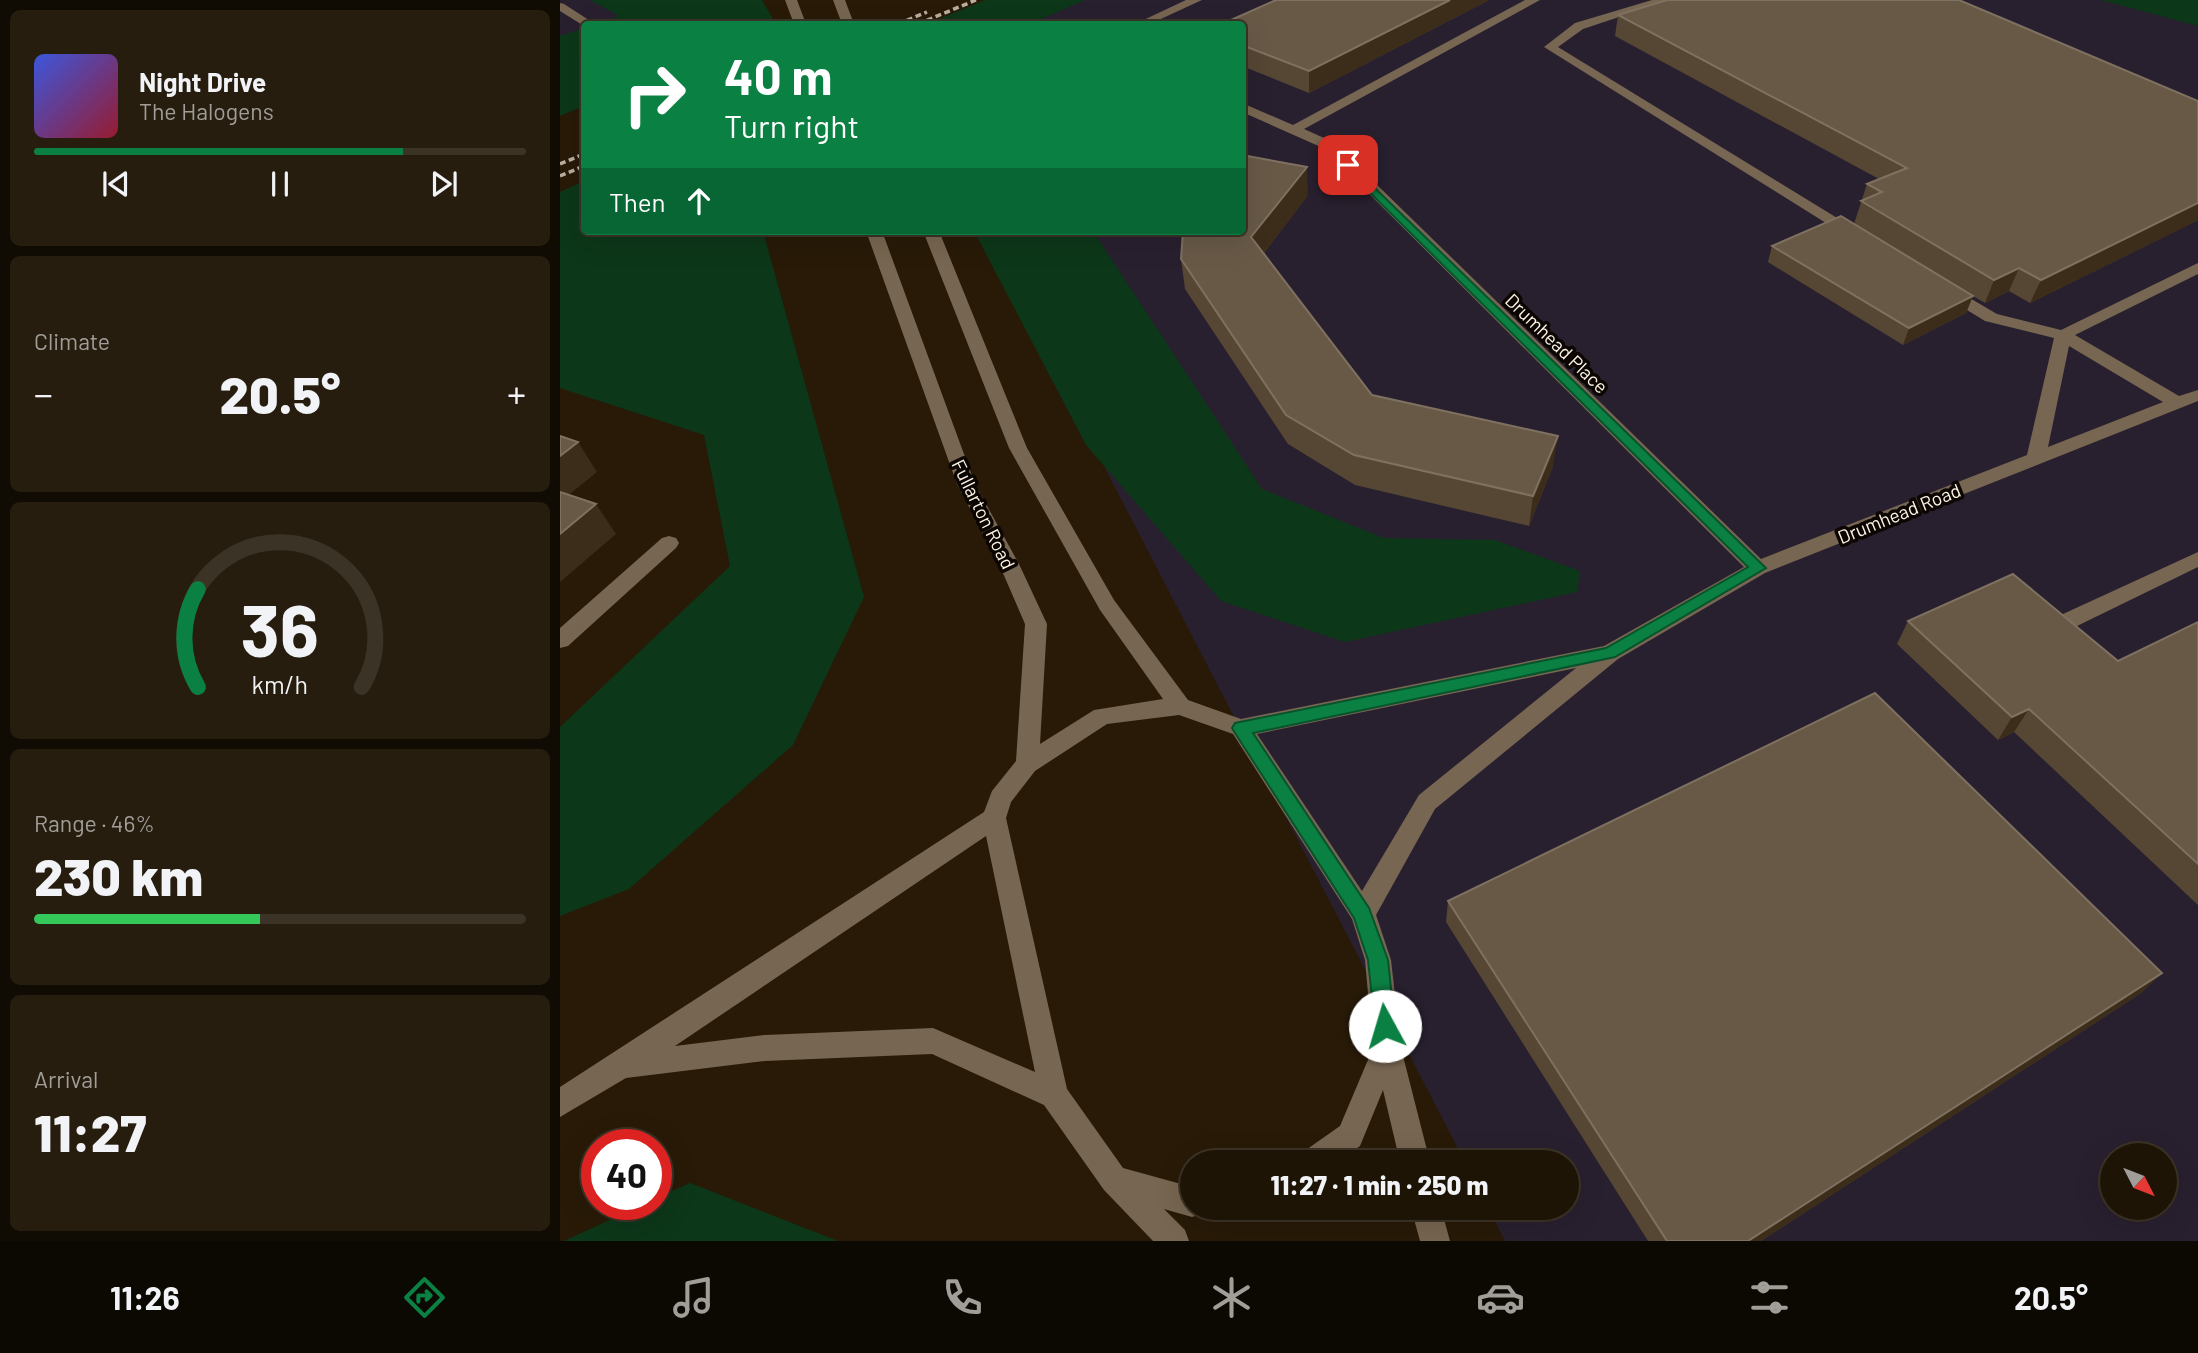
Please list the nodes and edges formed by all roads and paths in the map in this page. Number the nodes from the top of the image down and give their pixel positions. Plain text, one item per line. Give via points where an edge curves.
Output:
1 (791, 0) edge
2 (839, 0) edge
3 (1196, 0) edge
4 (1534, 0) edge
5 (1664, 0) edge
6 (560, 6) edge
7 (584, 21) edge
8 (799, 21) edge
9 (847, 21) edge
10 (1148, 21) edge
11 (1246, 109) edge
12 (1293, 130) junction
13 (875, 235) edge
14 (933, 235) edge
15 (1864, 240) edge
16 (2198, 268) edge
17 (1933, 282) edge
18 (2063, 335) junction
19 (2198, 395) edge
20 (2177, 403) junction
21 (2036, 458) junction
22 (669, 543) dead end
23 (2198, 559) edge
24 (1758, 568) junction
25 (2070, 620) edge
26 (560, 639) edge
27 (1610, 653) junction
28 (1180, 706) junction
29 (1241, 728) junction
30 (1027, 764) junction
31 (994, 818) junction
32 (1363, 914) junction
33 (1387, 1048) junction
34 (622, 1066) junction
35 (1054, 1095) junction
36 (560, 1103) edge
37 (1330, 1150) edge
38 (1412, 1150) edge
39 (1114, 1180) junction
40 (1180, 1199) edge
41 (1429, 1220) edge
42 (1174, 1241) edge
43 (1435, 1241) edge

1 - 8 street
2 - 9 street
3 - 10 street
4 - 12 street
5 - 15 street via 1579,26 1550,47
6 - 7 street
11 - 12 street
12 - 24 street, Drumhead Place via 1328,145
13 - 30 street, Fullarton Road via 965,484 1036,624
14 - 28 street via 1018,448 1107,605
16 - 18 street
17 - 18 street via 1991,318
18 - 20 street
18 - 21 street
19 - 20 street, Drumhead Road
20 - 21 street, Drumhead Road
21 - 24 street, Drumhead Road
22 - 26 street
23 - 25 street
24 - 27 street, Drumhead Road
27 - 29 street
27 - 32 street via 1427,802
28 - 29 street
28 - 30 street via 1102,716
29 - 32 street
30 - 31 street via 1000,797
31 - 34 street
31 - 35 street
32 - 33 street via 1378,960
33 - 37 street via 1350,1136
33 - 38 street
34 - 35 street via 765,1048 933,1041
34 - 36 street
35 - 39 street
39 - 40 street
39 - 42 street
41 - 43 street

